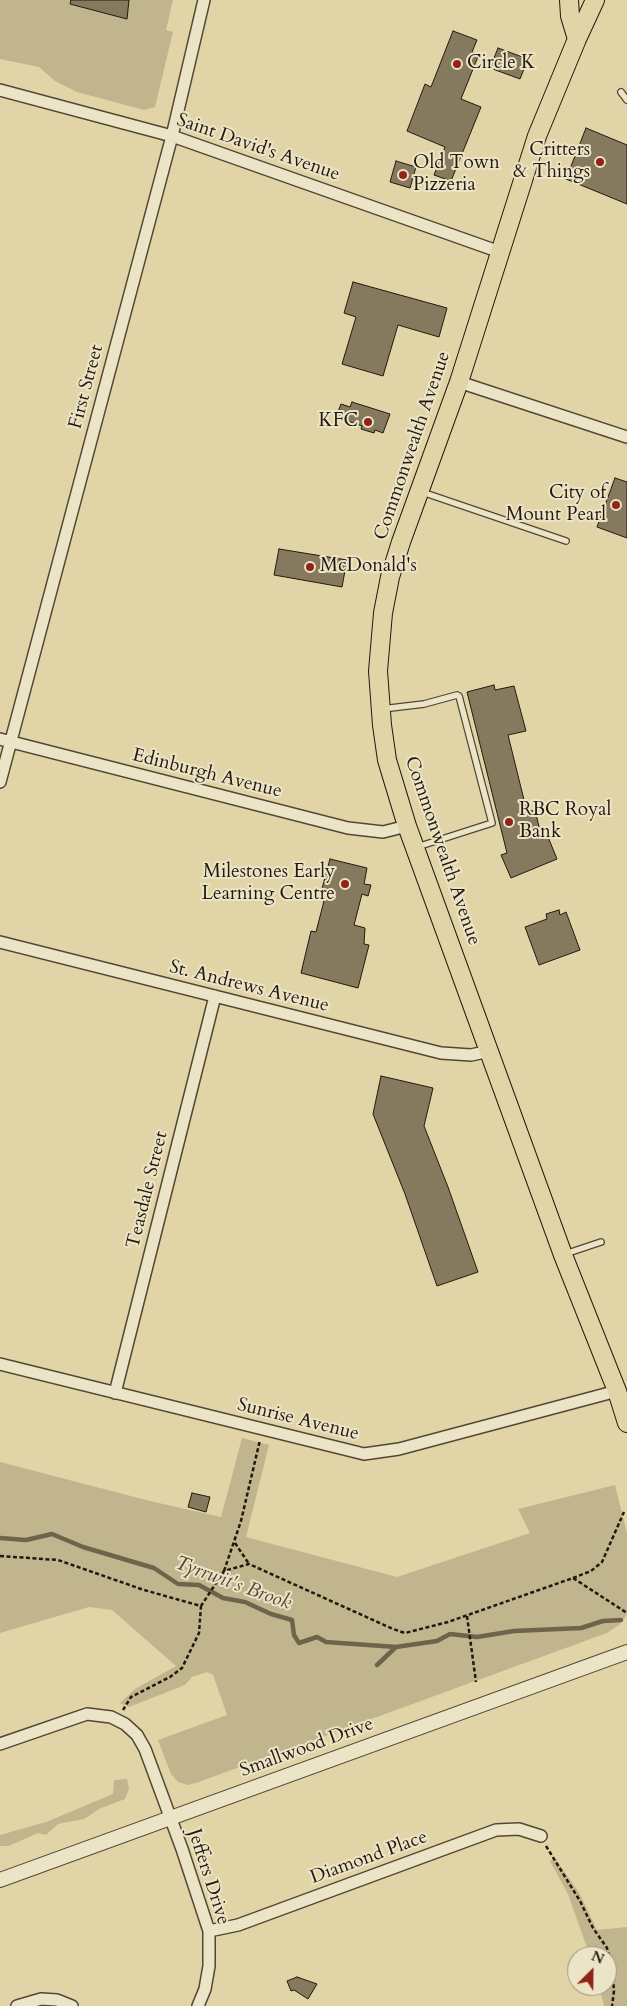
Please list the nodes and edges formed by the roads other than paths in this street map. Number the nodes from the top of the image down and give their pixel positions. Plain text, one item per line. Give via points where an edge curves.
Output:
1 (204, 0) edge
2 (569, 0) edge
3 (595, 0) edge
4 (577, 38) junction
5 (0, 90) edge
6 (621, 92) dead end
7 (627, 100) edge
8 (172, 136) junction
9 (500, 252) junction
10 (459, 382) junction
11 (627, 436) edge
12 (420, 492) junction
13 (566, 541) dead end
14 (380, 709) junction
15 (5, 740) edge
16 (0, 782) edge
17 (407, 826) junction
18 (415, 848) junction
19 (0, 942) edge
20 (215, 996) junction
21 (490, 1051) junction
22 (601, 1242) dead end
23 (563, 1255) junction
24 (0, 1364) edge
25 (617, 1390) junction
26 (115, 1393) junction
27 (627, 1423) edge
28 (627, 1652) edge
29 (0, 1744) edge
30 (170, 1818) junction
31 (541, 1836) road end
32 (0, 1880) edge
33 (209, 1931) junction
34 (17, 2006) edge
35 (72, 2006) edge
36 (198, 2006) edge

1 - 8 street, First Street
2 - 4 main road
3 - 4 main road, Commonwealth Avenue
4 - 9 main road, Commonwealth Avenue via 537,136
5 - 8 street, Saint David's Avenue
6 - 7 lane
8 - 9 street, Saint David's Avenue
8 - 15 street, First Street
9 - 10 main road, Commonwealth Avenue
10 - 11 street
10 - 12 main road, Commonwealth Avenue
12 - 13 lane
12 - 14 main road, Commonwealth Avenue via 390,577 383,613 378,671
14 - 17 main road, Commonwealth Avenue via 387,760
14 - 18 lane via 459,696 492,823
15 - 16 street, First Street
15 - 17 street, Edinburgh Avenue via 348,828 383,832
17 - 18 main road, Commonwealth Avenue
18 - 21 main road, Commonwealth Avenue
19 - 20 street, St. Andrews Avenue
20 - 21 street, St. Andrews Avenue via 441,1053 471,1055
20 - 26 street, Teasdale Street
21 - 23 main road, Commonwealth Avenue
22 - 23 lane
23 - 25 main road, Commonwealth Avenue
24 - 26 street, Sunrise Avenue
25 - 26 street, Sunrise Avenue via 375,1454 353,1453
25 - 27 main road, Commonwealth Avenue
28 - 30 street, Smallwood Drive
29 - 30 street, Jeffers Drive via 79,1716 103,1715 118,1720 132,1729 142,1742
30 - 32 street, Smallwood Drive
30 - 33 street, Jeffers Drive
31 - 33 street, Diamond Place via 519,1829 496,1830 238,1924
33 - 36 street, Jeffers Drive via 210,1966
34 - 35 street via 49,1999

